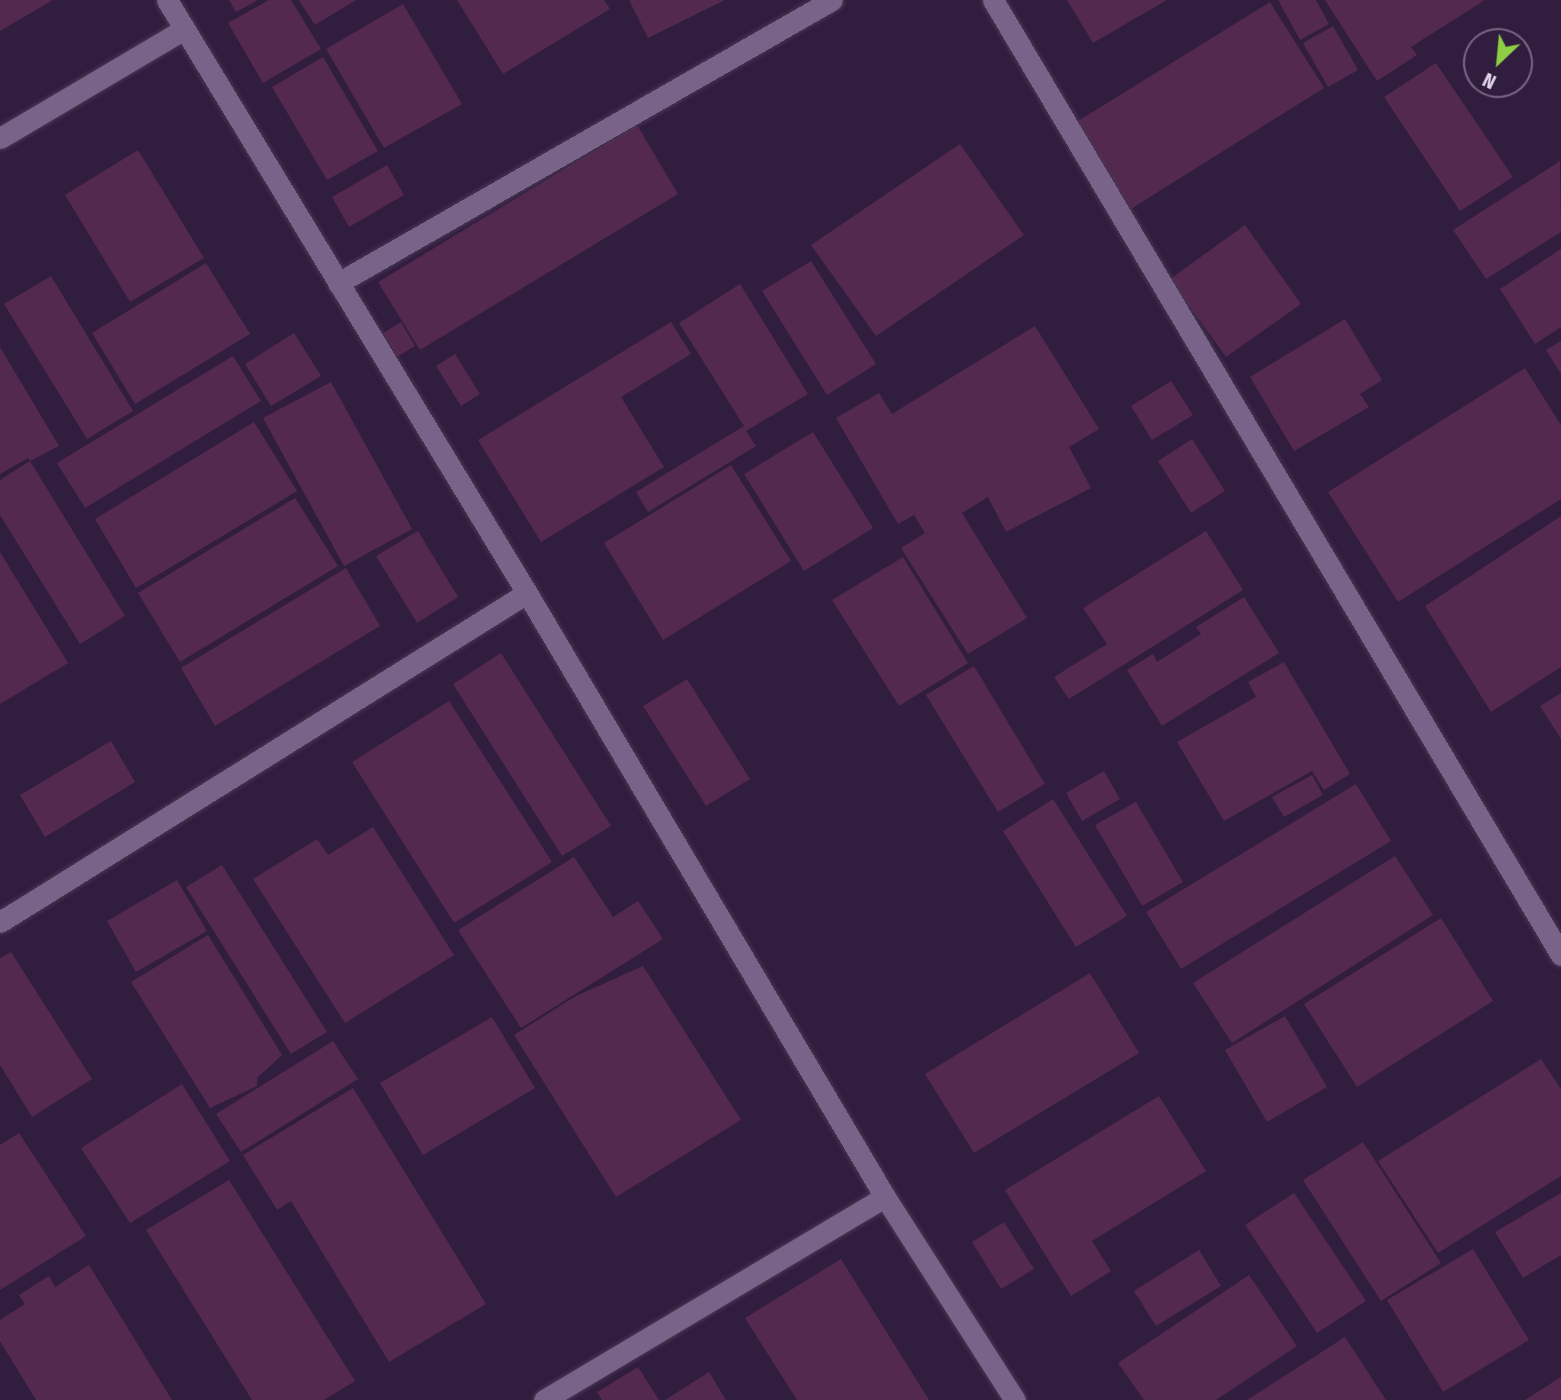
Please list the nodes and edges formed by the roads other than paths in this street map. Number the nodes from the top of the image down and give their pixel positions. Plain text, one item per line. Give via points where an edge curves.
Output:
1 (167, 0) edge
2 (832, 0) edge
3 (993, 0) edge
4 (184, 29) junction
5 (0, 138) edge
6 (338, 283) junction
7 (527, 593) junction
8 (0, 922) edge
9 (1561, 955) edge
10 (885, 1197) junction
11 (544, 1400) edge
12 (1016, 1400) edge

1 - 4 street
2 - 6 street
3 - 9 street
4 - 5 street
4 - 6 street
6 - 7 street
7 - 8 street
7 - 10 street
10 - 11 street
10 - 12 street

